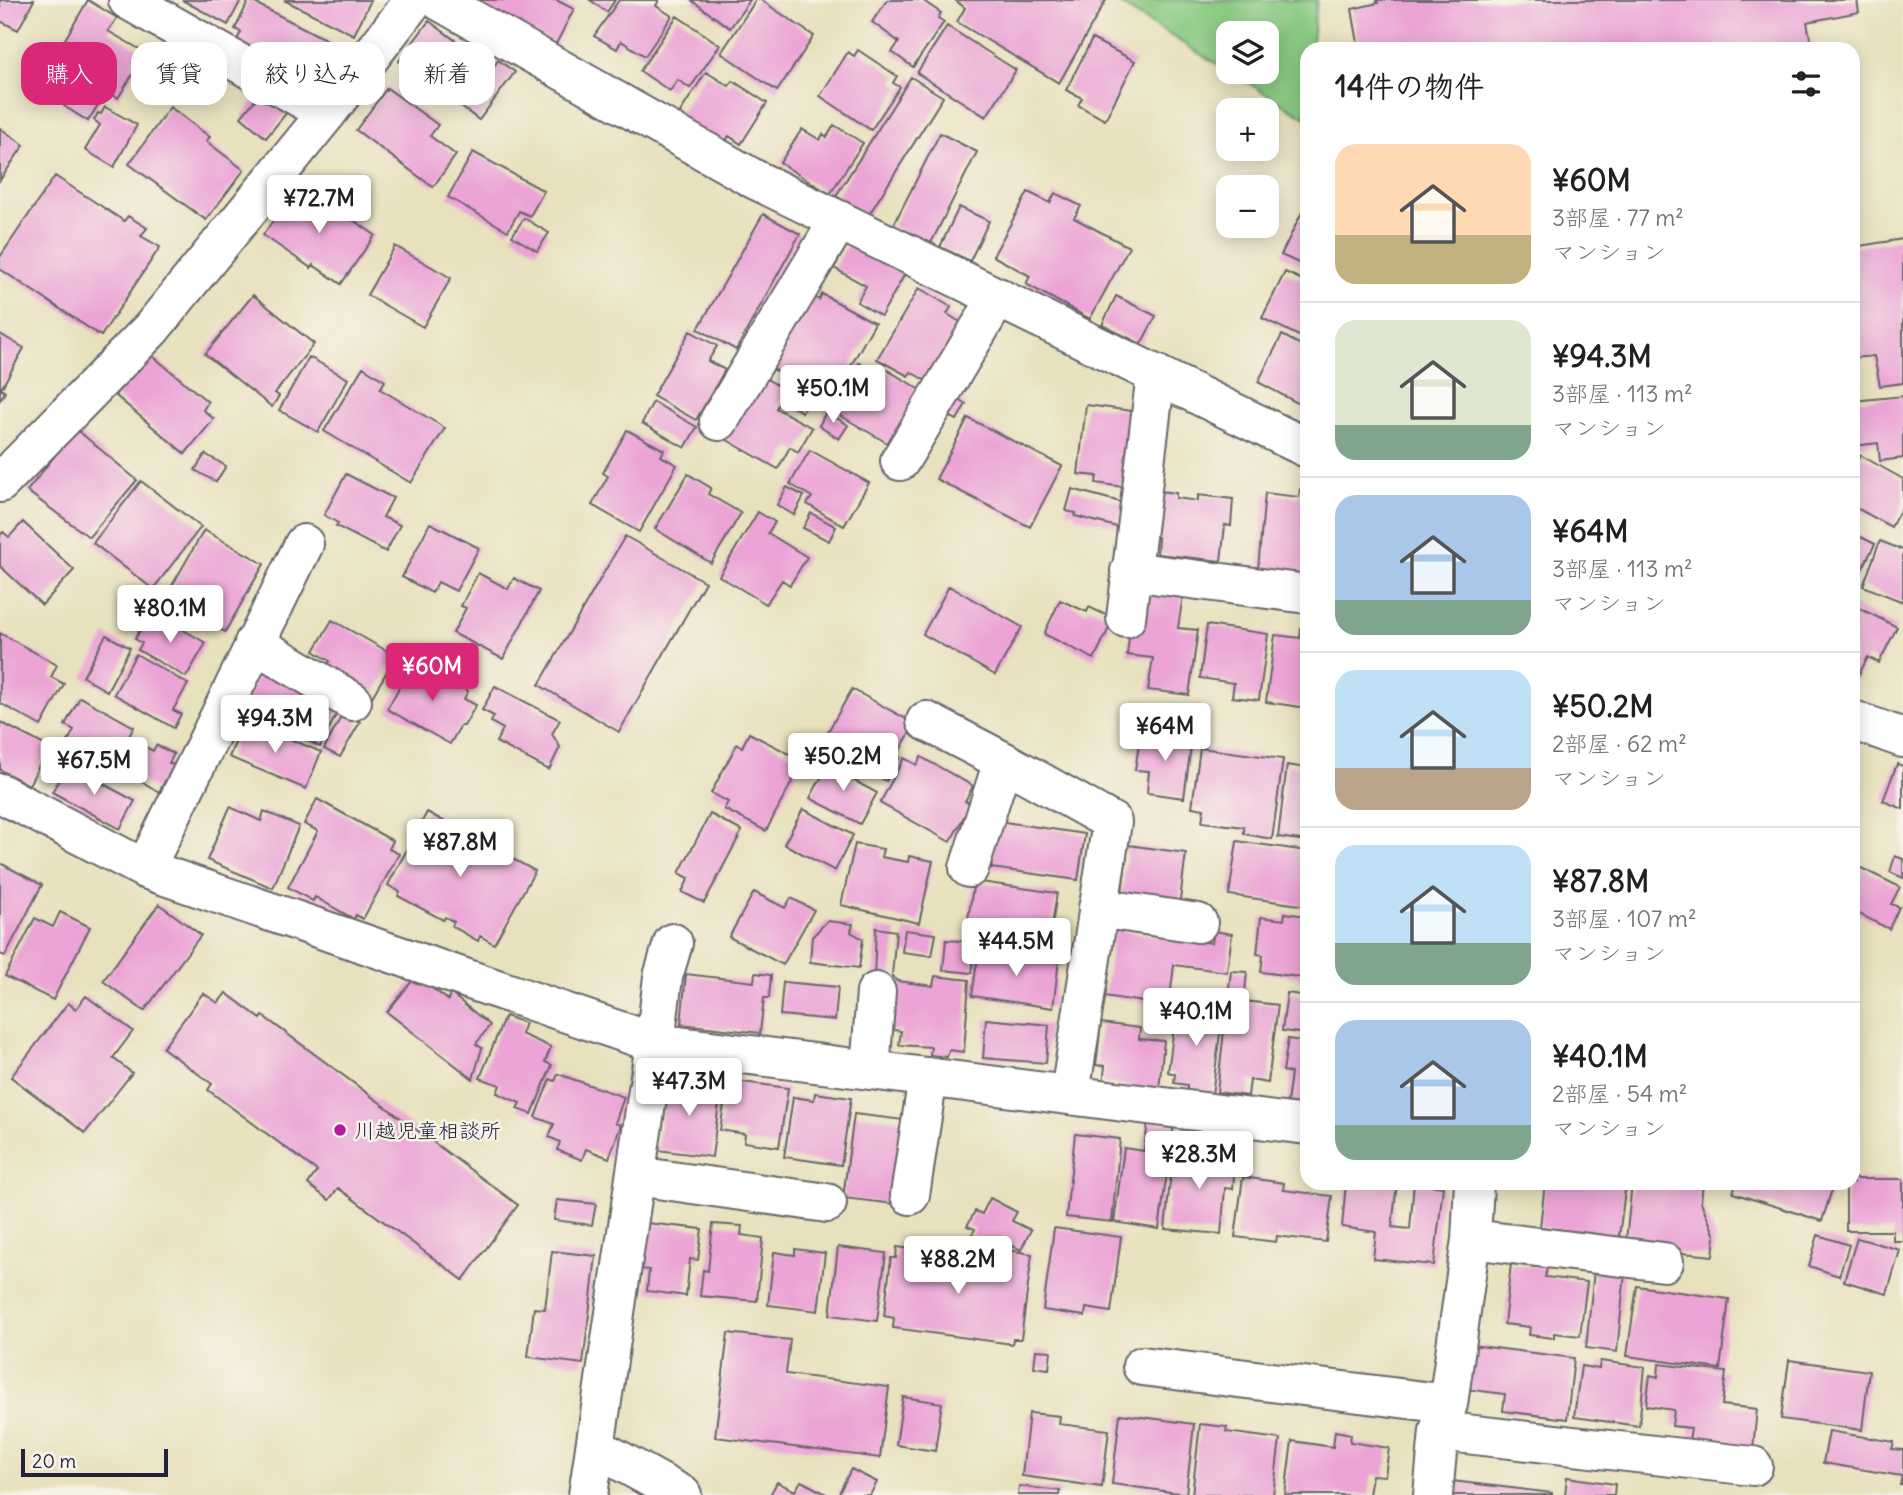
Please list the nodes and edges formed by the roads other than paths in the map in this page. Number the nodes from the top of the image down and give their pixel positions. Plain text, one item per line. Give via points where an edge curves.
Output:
1 (128, 0) edge
2 (414, 0) edge
3 (438, 0) edge
4 (327, 113) junction
5 (839, 220) junction
6 (998, 297) junction
7 (1156, 374) junction
8 (719, 421) dead end
9 (1300, 445) edge
10 (900, 461) dead end
11 (0, 483) edge
12 (304, 544) dead end
13 (1130, 571) junction
14 (1300, 593) edge
15 (1126, 618) dead end
16 (254, 643) junction
17 (352, 701) dead end
18 (926, 721) dead end
19 (1860, 723) edge
20 (1903, 738) edge
21 (1003, 761) junction
22 (0, 793) edge
23 (969, 867) dead end
24 (145, 869) junction
25 (1098, 908) junction
26 (1198, 923) dead end
27 (673, 943) dead end
28 (876, 992) dead end
29 (655, 1043) junction
30 (870, 1070) junction
31 (928, 1077) junction
32 (1070, 1094) junction
33 (1300, 1124) edge
34 (636, 1176) junction
35 (1474, 1190) edge
36 (910, 1195) dead end
37 (827, 1203) dead end
38 (1471, 1239) junction
39 (1664, 1262) dead end
40 (1142, 1366) dead end
41 (1443, 1417) junction
42 (595, 1447) junction
43 (1753, 1466) dead end
44 (589, 1495) edge
45 (682, 1495) edge
46 (1433, 1495) edge

1 - 4 street
2 - 4 street
3 - 5 street via 754,178
4 - 11 street via 151,329
5 - 6 street
5 - 8 street
6 - 7 street
6 - 10 street
7 - 9 street
7 - 13 street
12 - 16 street
13 - 14 street
13 - 15 street
16 - 17 street
16 - 24 street
18 - 21 street
19 - 20 street
21 - 23 street
21 - 25 street via 1112,822
22 - 24 street
24 - 29 street
25 - 26 street
25 - 32 street
27 - 29 street via 663,977
28 - 30 street
29 - 30 street
29 - 34 street
30 - 31 street
31 - 32 street
31 - 36 street
32 - 33 street
34 - 37 street
34 - 42 street
35 - 38 street
38 - 39 street
38 - 41 street
40 - 41 street
41 - 43 street
41 - 46 street
42 - 44 street
42 - 45 street

